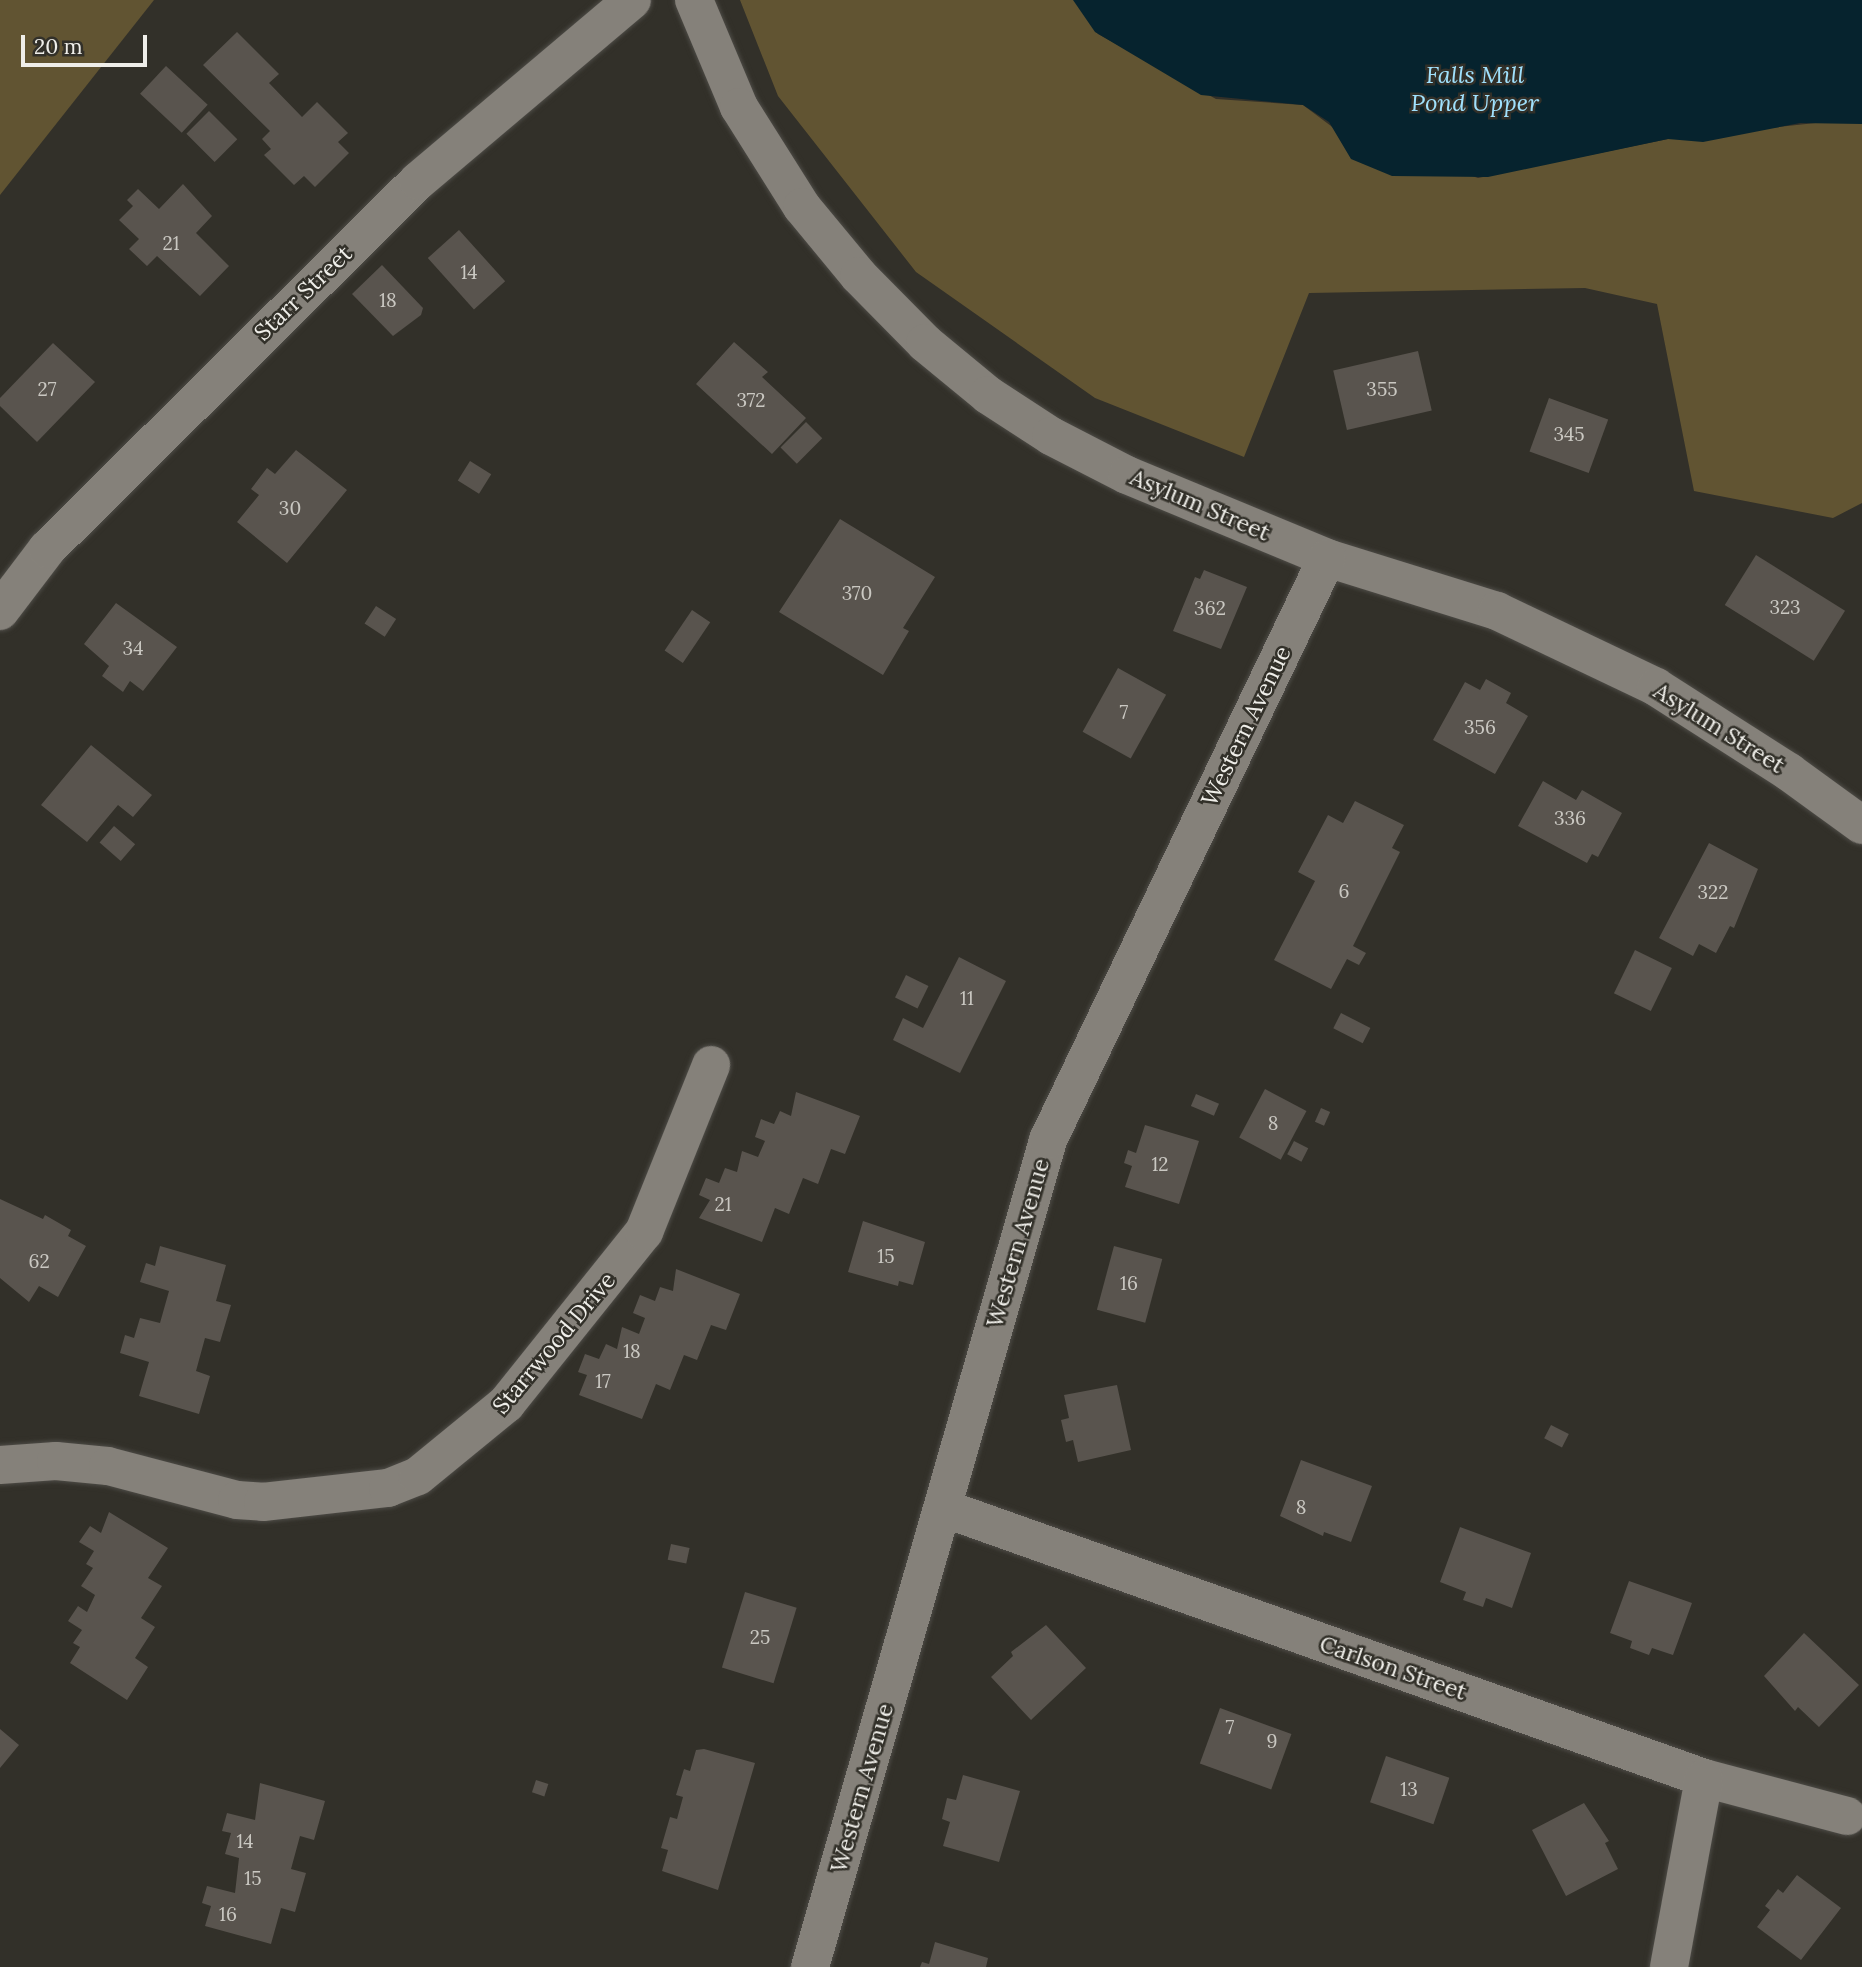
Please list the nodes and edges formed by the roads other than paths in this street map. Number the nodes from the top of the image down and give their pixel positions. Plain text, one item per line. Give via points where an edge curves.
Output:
1 (632, 0) edge
2 (694, 0) edge
3 (1327, 558) junction
4 (0, 611) edge
5 (1862, 825) edge
6 (711, 1065) dead end
7 (0, 1465) edge
8 (943, 1508) junction
9 (1704, 1777) junction
10 (1847, 1816) dead end
11 (810, 1967) edge
12 (1669, 1967) edge

1 - 4 street, Starr Street via 418,181 57,539
2 - 3 street, Asylum Street via 739,107 802,206 859,276 925,343 988,396 1051,436 1127,475
3 - 5 street, Asylum Street via 1497,611 1656,687
3 - 8 street, Western Avenue via 1048,1140
6 - 7 street, Starrwood Drive via 644,1232 506,1404 418,1476 388,1489 290,1502 250,1502 108,1466 57,1461
8 - 9 street, Carlson Street
8 - 11 street, Western Avenue
9 - 10 street, Carlson Street
9 - 12 street

